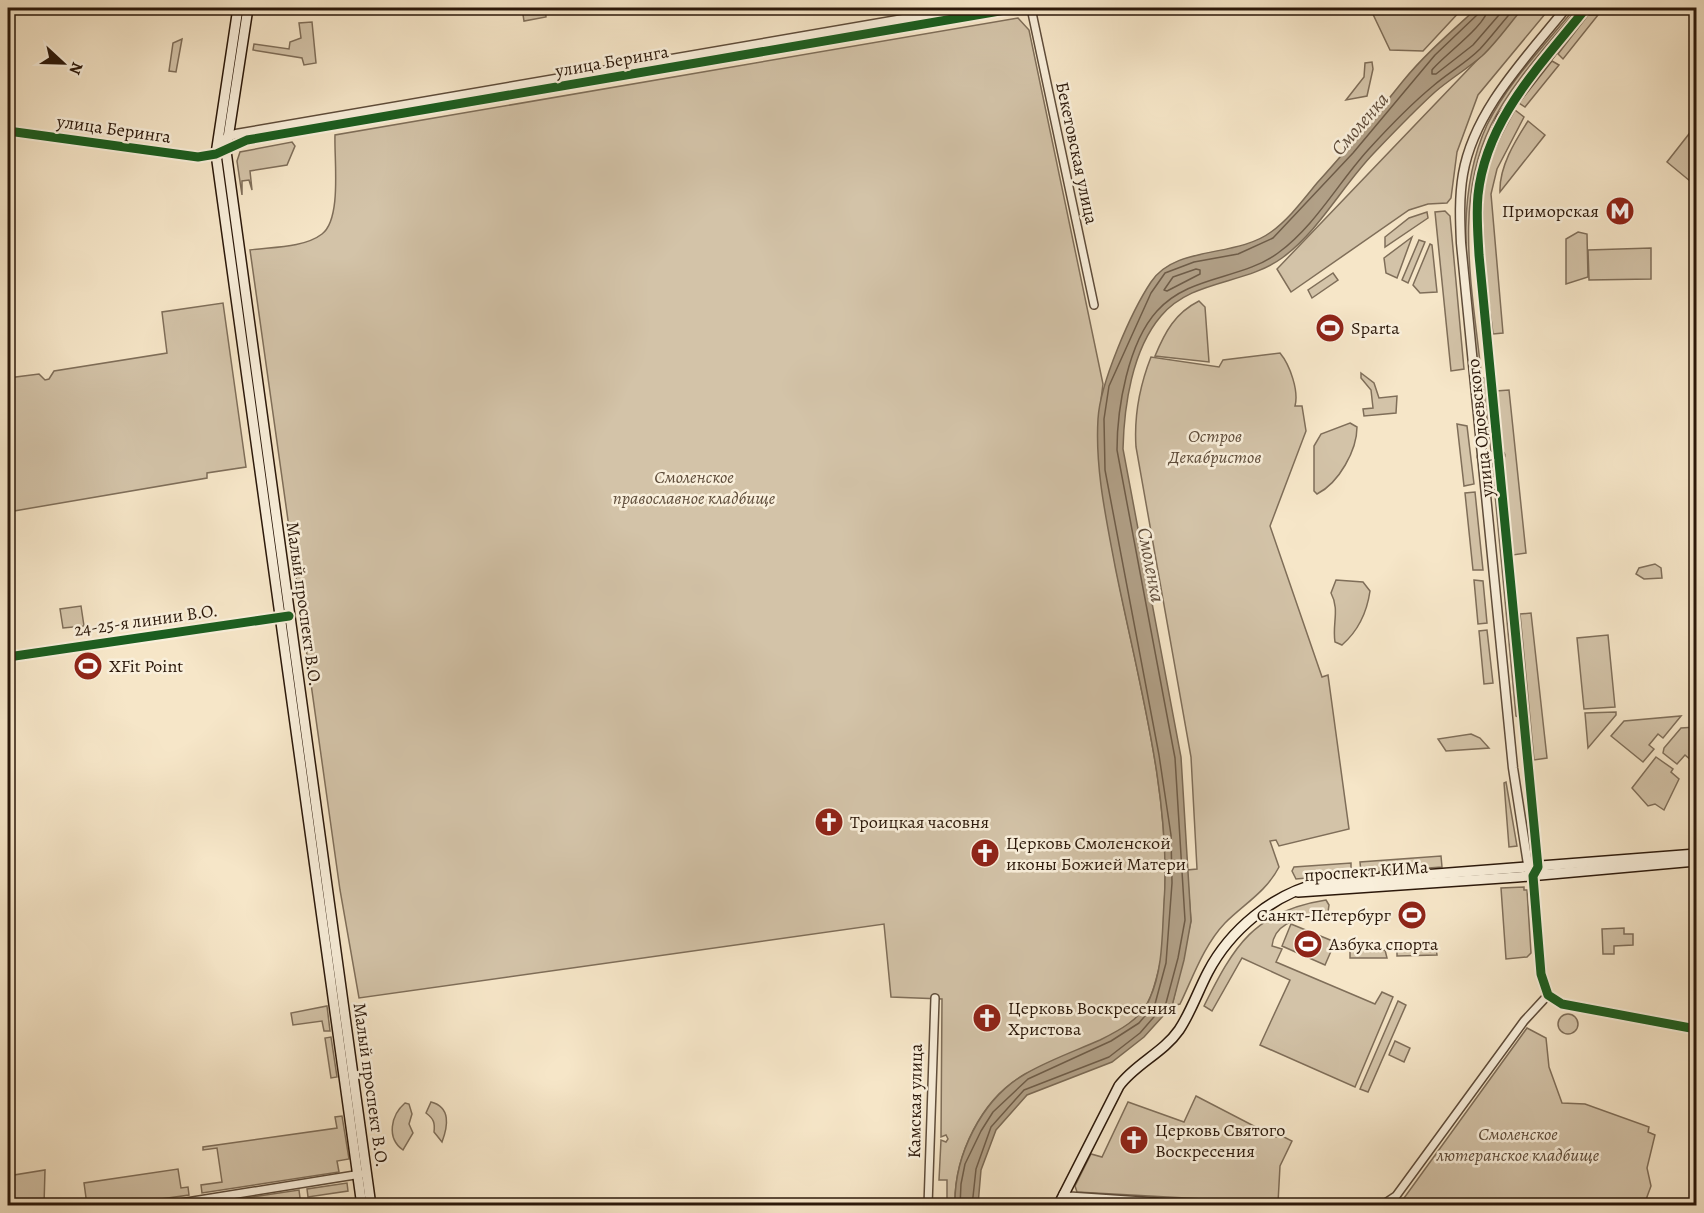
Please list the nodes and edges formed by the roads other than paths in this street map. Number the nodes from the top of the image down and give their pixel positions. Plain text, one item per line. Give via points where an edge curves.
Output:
1 (238, 8) edge
2 (248, 8) edge
3 (967, 8) edge
4 (1017, 8) edge
5 (1031, 8) edge
6 (1566, 8) edge
7 (1586, 8) edge
8 (8, 131) edge
9 (226, 137) junction
10 (221, 153) junction
11 (1094, 305) dead end
12 (1500, 455) junction
13 (1482, 458) junction
14 (285, 617) junction
15 (8, 657) edge
16 (1525, 722) junction
17 (1509, 723) junction
18 (1696, 854) edge
19 (1696, 861) edge
20 (1538, 867) junction
21 (1527, 868) junction
22 (1533, 876) junction
23 (1296, 892) junction
24 (1548, 995) junction
25 (935, 998) dead end
26 (1696, 1029) edge
27 (362, 1174) junction
28 (1063, 1194) junction
29 (162, 1206) edge
30 (362, 1206) edge
31 (371, 1206) edge
32 (928, 1206) edge
33 (1058, 1206) edge
34 (1216, 1206) edge
35 (1381, 1206) edge

1 - 10 main road, Малый проспект В.О.
2 - 9 main road, Малый проспект В.О.
3 - 9 street, улица Беринга
4 - 10 street, улица Беринга via 247,140
5 - 11 street, Бекетовская улица
6 - 13 street, улица Одоевского via 1487,111 1463,172 1461,243
7 - 12 street, улица Одоевского via 1511,102 1492,138 1482,170 1478,196 1479,255
8 - 10 street, улица Беринга via 195,156
9 - 10 main road, Малый проспект В.О.
10 - 14 main road, Малый проспект В.О.
12 - 13 street
12 - 16 street, улица Одоевского
13 - 17 street, улица Одоевского
14 - 15 street, 24-25-я линии В.О.
14 - 27 main road, Малый проспект В.О.
16 - 17 street
16 - 20 street, улица Одоевского
17 - 21 street, улица Одоевского
18 - 20 main road, проспект КИМа
19 - 22 main road, проспект КИМа
20 - 21 main road, проспект КИМа
20 - 22 street
21 - 22 street, улица Одоевского
21 - 23 main road, проспект КИМа via 1320,883
22 - 23 main road, проспект КИМа
22 - 24 street via 1540,974
23 - 28 main road via 1263,910 1223,947 1179,1031 1119,1086
24 - 26 street via 1562,1004
24 - 35 street via 1524,1021 1396,1196
25 - 32 street, Камская улица
27 - 29 street
27 - 30 main road, Малый проспект В.О.
27 - 31 main road, Малый проспект В.О.
28 - 33 main road
28 - 34 street

